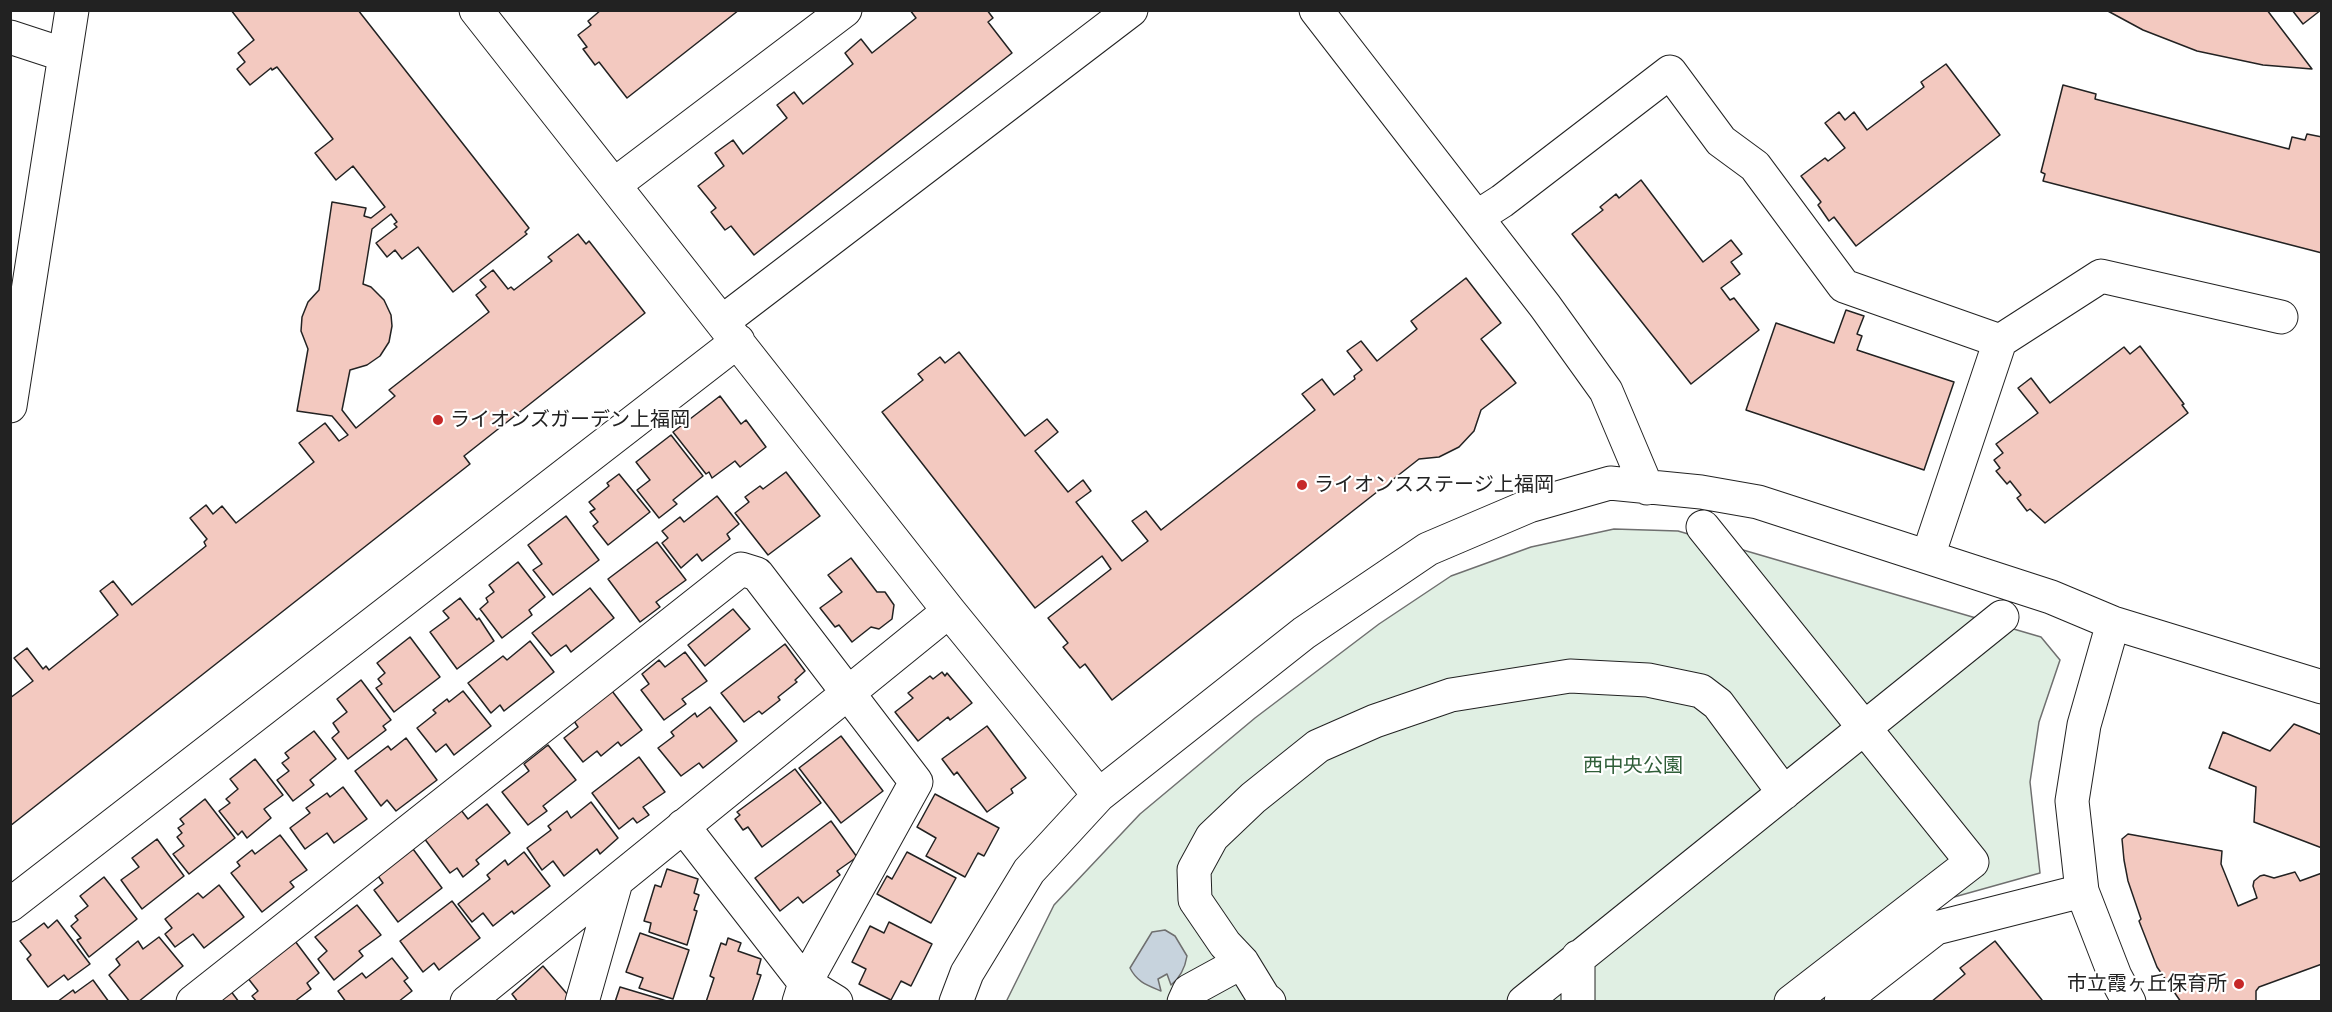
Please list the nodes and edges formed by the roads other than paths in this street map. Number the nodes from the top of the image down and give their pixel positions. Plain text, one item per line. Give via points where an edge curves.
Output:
1 (72, 10) edge
2 (845, 10) edge
3 (1131, 10) edge
4 (1316, 10) edge
5 (482, 12) edge
6 (10, 37) edge
7 (65, 55) junction
8 (614, 185) junction
9 (1477, 217) junction
10 (2282, 317) dead end
11 (730, 332) junction
12 (2000, 341) junction
13 (15, 347) edge
14 (10, 406) edge
15 (1647, 488) junction
16 (1703, 527) dead end
17 (1928, 556) junction
18 (949, 611) junction
19 (2002, 617) dead end
20 (2113, 623) junction
21 (2322, 687) edge
22 (849, 692) junction
23 (1863, 729) junction
24 (1784, 793) junction
25 (1099, 795) junction
26 (683, 826) junction
27 (616, 882) junction
28 (2082, 891) junction
29 (10, 905) edge
30 (1578, 957) junction
31 (1242, 962) junction
32 (802, 992) edge
33 (193, 1002) edge
34 (467, 1002) edge
35 (582, 1002) edge
36 (836, 1002) edge
37 (956, 1002) edge
38 (1184, 1002) edge
39 (1269, 1002) edge
40 (1524, 1002) edge
41 (1578, 1002) edge
42 (1791, 1002) edge
43 (1840, 1002) edge
44 (2129, 1002) edge

1 - 7 street
2 - 8 street
3 - 11 street
4 - 9 street
5 - 8 street
6 - 7 street
7 - 13 street
8 - 11 street
9 - 12 street via 1670,72 1721,141 1755,166 1844,286
9 - 15 street via 1606,391
10 - 12 street via 2101,276
11 - 18 street
11 - 29 street
12 - 17 street
13 - 14 street
15 - 17 street via 1758,502
15 - 25 street via 1610,483 1598,486 1529,506 1428,549 1304,633
16 - 23 street
17 - 20 street via 2051,597
18 - 22 street
18 - 25 street
19 - 23 street
20 - 21 street
20 - 28 street via 2084,725 2072,801
22 - 26 street
22 - 32 street via 916,782
22 - 33 street via 757,574 741,569
23 - 24 street
23 - 42 street via 1972,862
24 - 30 street
24 - 31 street via 1718,704 1701,691 1648,680 1570,676 1451,695 1318,746 1212,837 1194,870 1195,900
25 - 37 street via 1029,871 967,973
26 - 27 street
26 - 32 street
27 - 34 street
27 - 35 street
28 - 43 street via 1936,928
28 - 44 street
30 - 40 street
30 - 41 street
31 - 38 street via 1189,991
31 - 39 street
32 - 36 street

